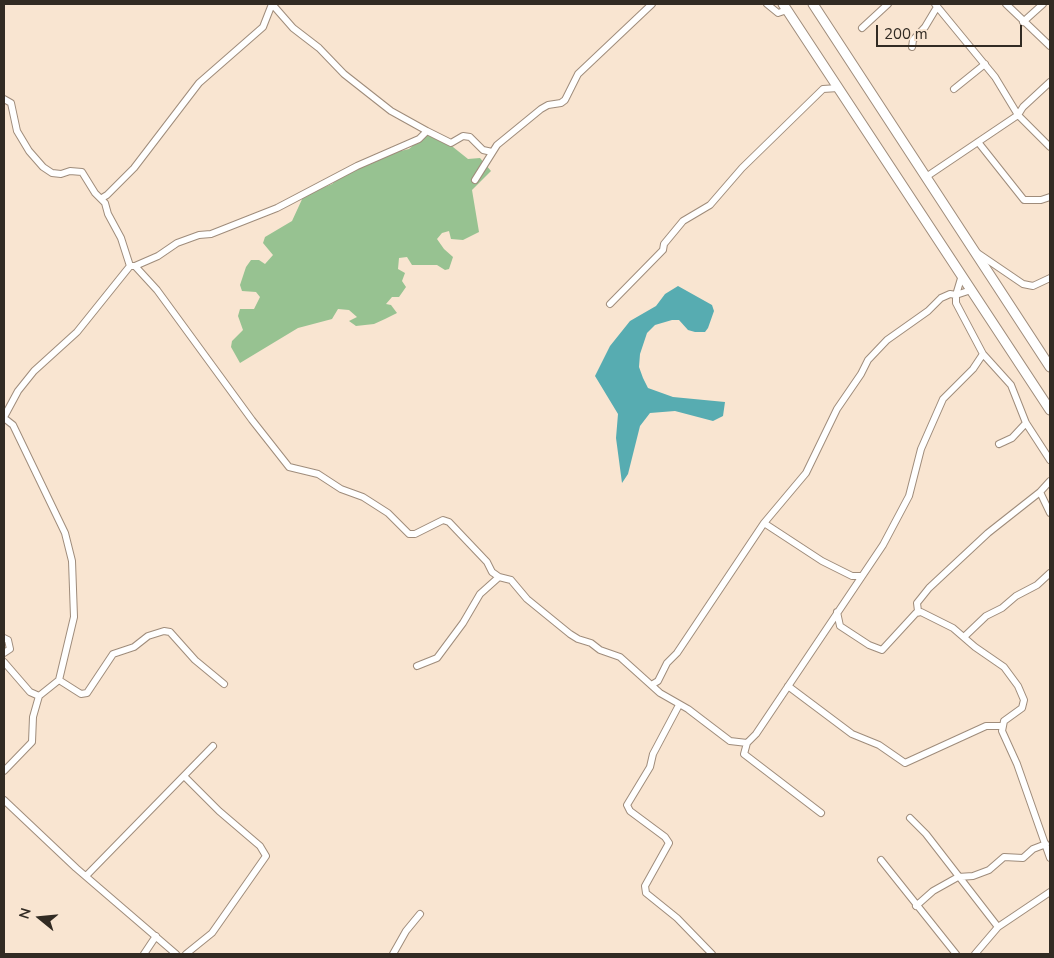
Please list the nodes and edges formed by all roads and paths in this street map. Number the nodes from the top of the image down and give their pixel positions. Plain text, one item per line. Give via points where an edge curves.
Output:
1 (272, 4) edge
2 (652, 4) edge
3 (767, 4) edge
4 (813, 4) edge
5 (888, 4) edge
6 (1006, 4) edge
7 (1043, 4) edge
8 (936, 5) edge
9 (785, 7) edge
10 (1023, 22) junction
11 (862, 28) dead end
12 (1050, 46) edge
13 (912, 47) dead end
14 (985, 64) junction
15 (1050, 82) edge
16 (838, 88) junction
17 (954, 88) dead end
18 (4, 99) edge
19 (1018, 115) junction
20 (427, 131) junction
21 (978, 142) junction
22 (1050, 147) edge
23 (492, 152) junction
24 (926, 177) junction
25 (475, 180) dead end
26 (1050, 197) edge
27 (102, 198) junction
28 (975, 252) junction
29 (132, 266) junction
30 (962, 275) junction
31 (1050, 278) edge
32 (971, 290) junction
33 (956, 295) junction
34 (610, 304) dead end
35 (984, 354) junction
36 (1050, 367) edge
37 (1050, 410) edge
38 (4, 418) edge
39 (1026, 423) junction
40 (999, 444) dead end
41 (1050, 460) edge
42 (1050, 481) edge
43 (1040, 492) junction
44 (1050, 513) edge
45 (764, 523) junction
46 (1050, 574) edge
47 (861, 576) junction
48 (499, 577) junction
49 (837, 612) junction
50 (918, 612) junction
51 (964, 637) junction
52 (4, 638) edge
53 (4, 654) edge
54 (4, 662) edge
55 (417, 666) dead end
56 (59, 680) junction
57 (224, 684) dead end
58 (653, 684) junction
59 (788, 686) junction
60 (39, 696) junction
61 (679, 706) junction
62 (1003, 726) junction
63 (748, 744) junction
64 (213, 746) dead end
65 (4, 771) edge
66 (184, 776) junction
67 (4, 800) edge
68 (821, 812) dead end
69 (910, 818) dead end
70 (1046, 844) junction
71 (1050, 858) edge
72 (881, 860) dead end
73 (86, 876) junction
74 (958, 877) junction
75 (1050, 892) edge
76 (916, 906) junction
77 (420, 914) dead end
78 (998, 926) junction
79 (156, 936) junction
80 (144, 954) edge
81 (176, 954) edge
82 (186, 954) edge
83 (393, 954) edge
84 (712, 954) edge
85 (956, 954) edge
86 (976, 954) edge

1 - 20 street via 293,28 319,48 344,74 391,111
1 - 27 street via 263,27 199,83 134,168
2 - 23 street via 578,74 561,104 541,109
3 - 9 street via 778,13
4 - 24 highway
5 - 11 street
6 - 10 street
7 - 10 street
8 - 13 street via 925,27 913,40
8 - 14 street
9 - 16 highway
10 - 12 street
14 - 17 street
14 - 19 street
15 - 19 street
16 - 30 highway
16 - 34 street via 823,89 742,168 710,205 682,221 664,244 664,250
18 - 27 street via 11,103 17,131 43,166 52,173 82,172
19 - 21 street
19 - 22 street
20 - 23 street via 451,143 462,136 470,137 483,150
20 - 29 street via 419,139 357,166 277,208 211,234 176,243 158,256
21 - 24 street
21 - 26 street via 1024,200
23 - 25 street
24 - 28 highway
27 - 29 street
28 - 31 street via 1023,284 1033,286
28 - 36 highway
29 - 38 street via 77,332 34,371 18,391
29 - 48 street via 157,290 287,465 318,474 341,489 363,497 388,513 409,534 443,520 449,522
30 - 32 highway
30 - 33 street
32 - 33 street
32 - 37 highway
33 - 35 street via 956,303
33 - 45 street via 941,298 887,340 868,360 837,409 806,473
35 - 39 street via 1011,385
35 - 47 street via 943,399 921,449 909,496 883,546
38 - 56 street via 13,425 65,532 72,561 74,617
39 - 40 street via 1018,434
39 - 41 street
42 - 43 street
43 - 44 street
43 - 50 street via 988,533 929,588 917,603
45 - 47 street via 836,569
45 - 58 street
46 - 51 street via 1037,586 986,616
47 - 49 street
48 - 55 street via 480,594 437,658
48 - 58 street via 511,580 528,599 578,640 620,657
49 - 50 street via 840,626 882,650
49 - 59 street
50 - 51 street via 953,628
51 - 62 street via 1004,666 1021,691 1022,708 1004,721
52 - 53 street via 8,640 10,649
54 - 60 street via 30,692
56 - 57 street via 81,694 87,693 113,654 164,631 170,632 195,660
56 - 60 street
58 - 61 street
59 - 62 street via 852,734 879,745 905,763 986,726
59 - 63 street
60 - 65 street via 33,717 32,742
61 - 63 street via 688,709 730,741
61 - 84 street via 653,754 650,767 627,804 630,811 669,843 645,886 646,893 678,918
62 - 70 street
63 - 68 street via 744,754
64 - 66 street
66 - 73 street
66 - 82 street via 260,846 266,856 212,933
67 - 73 street
69 - 74 street
70 - 71 street
70 - 74 street via 1023,858 1004,858 989,870 974,876
72 - 76 street
73 - 79 street
74 - 76 street via 933,891
74 - 78 street
75 - 78 street
76 - 85 street
77 - 83 street
78 - 86 street
79 - 80 street
79 - 81 street

